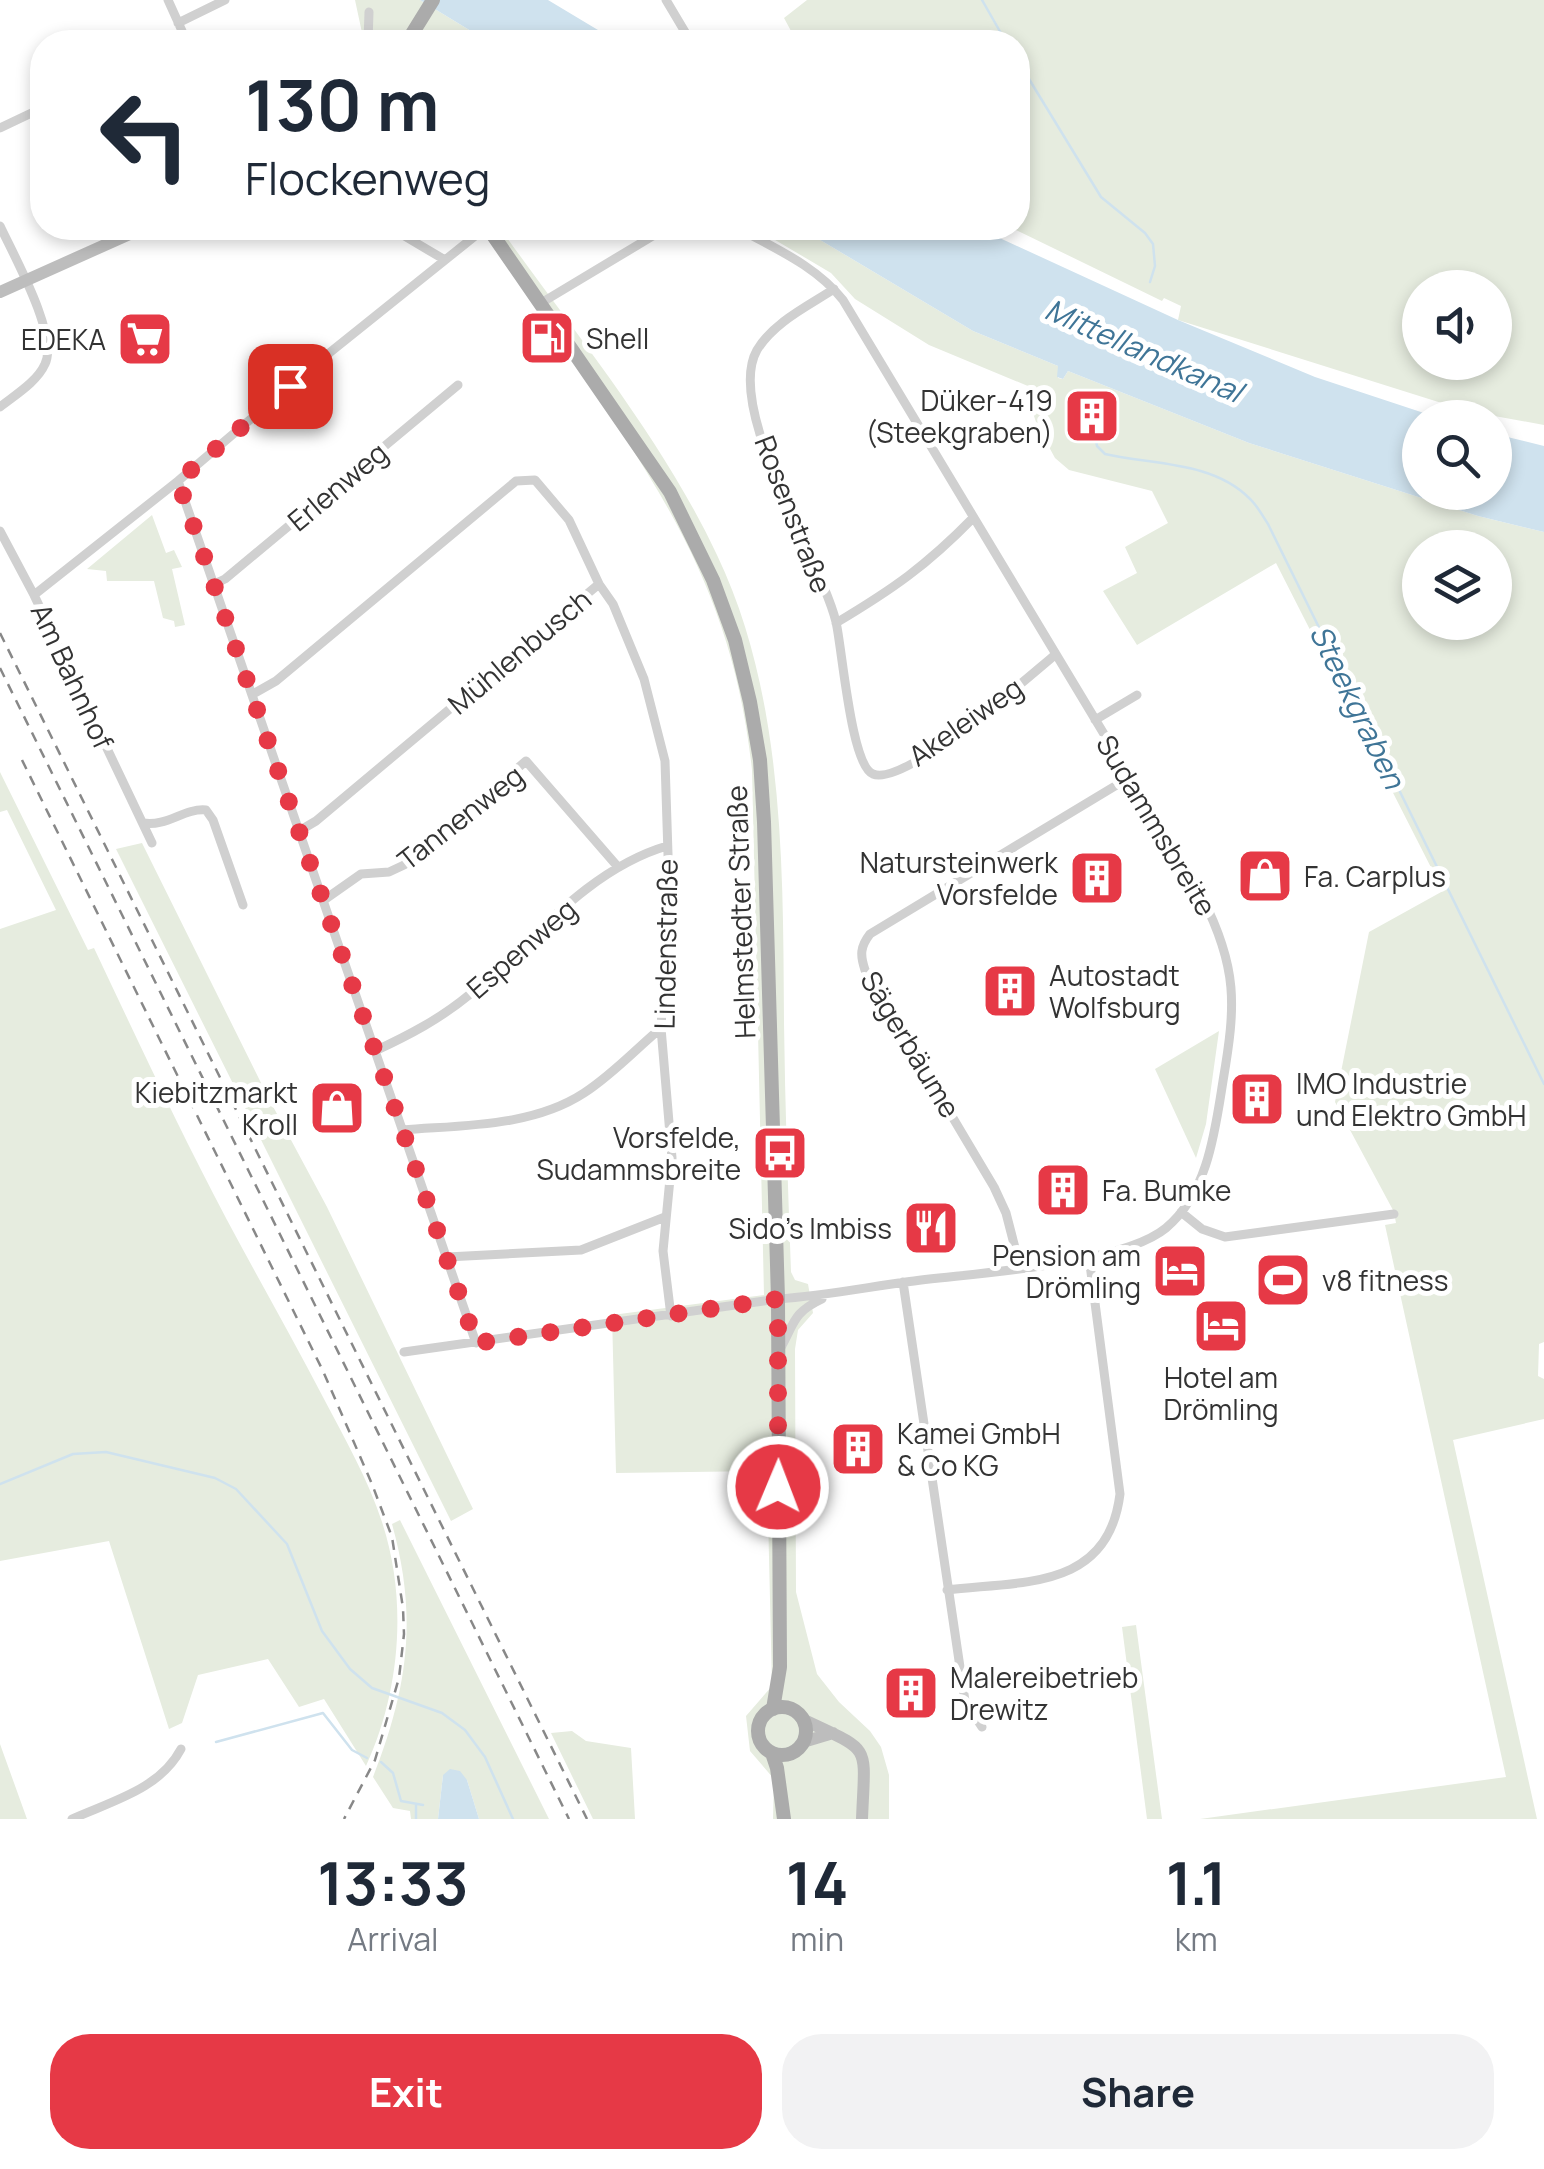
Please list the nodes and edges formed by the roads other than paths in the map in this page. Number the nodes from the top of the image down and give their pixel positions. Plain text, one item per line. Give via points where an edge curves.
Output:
1 (168, 0) edge
2 (225, 0) edge
3 (434, 0) edge
4 (666, 0) edge
5 (369, 12) dead end
6 (178, 22) junction
7 (181, 30) edge
8 (368, 30) edge
9 (414, 30) edge
10 (684, 30) edge
11 (30, 114) edge
12 (0, 128) edge
13 (0, 226) edge
14 (116, 240) edge
15 (411, 240) edge
16 (471, 240) edge
17 (495, 240) edge
18 (646, 240) edge
19 (760, 240) edge
20 (445, 260) junction
21 (25, 281) junction
22 (834, 288) junction
23 (0, 292) edge
24 (541, 303) junction
25 (458, 385) dead end
26 (0, 407) edge
27 (178, 481) junction
28 (972, 518) junction
29 (0, 531) edge
30 (214, 584) junction
31 (598, 584) junction
32 (34, 595) junction
33 (836, 623) junction
34 (1055, 655) junction
35 (253, 694) junction
36 (1137, 695) dead end
37 (1095, 720) junction
38 (871, 774) joint
39 (1130, 778) junction
40 (143, 823) junction
41 (298, 831) junction
42 (152, 842) dead end
43 (668, 846) junction
44 (618, 867) junction
45 (324, 900) junction
46 (242, 905) dead end
47 (661, 1028) junction
48 (376, 1051) junction
49 (403, 1130) junction
50 (1182, 1212) junction
51 (1394, 1214) dead end
52 (665, 1217) junction
53 (447, 1257) junction
54 (1090, 1257) junction
55 (1020, 1267) junction
56 (903, 1282) junction
57 (829, 1295) junction
58 (778, 1299) junction
59 (672, 1316) junction
60 (476, 1343) junction
61 (404, 1352) dead end
62 (778, 1352) junction
63 (948, 1590) junction
64 (780, 1668) junction
65 (773, 1709) junction
66 (798, 1715) junction
67 (982, 1728) dead end
68 (836, 1733) junction
69 (803, 1742) junction
70 (181, 1749) dead end
71 (772, 1753) junction
72 (791, 1753) junction
73 (784, 1813) edge
74 (72, 1819) edge
75 (862, 1819) edge

1 - 6 street
2 - 6 street
3 - 9 main road
4 - 10 street
5 - 8 street
6 - 7 street
11 - 12 street
13 - 21 street
14 - 21 main road
15 - 20 street
16 - 20 street
17 - 24 main road, Helmstedter Straße
18 - 24 street
19 - 22 street
20 - 27 street
21 - 23 main road
21 - 26 street via 48,358
22 - 28 street, Sudammsbreite
22 - 33 street, Rosenstraße via 775,328 758,350 750,378 778,485
24 - 58 main road, Helmstedter Straße via 670,492 713,580 743,670 763,792
25 - 30 street, Erlenweg
27 - 30 street
27 - 32 street
28 - 33 street via 904,582
28 - 34 street, Sudammsbreite
29 - 32 street, Am Bahnhof
30 - 35 street
31 - 35 street, Mühlenbusch via 569,520 535,480 519,480
31 - 41 street, Mühlenbusch
31 - 43 street, Lindenstraße via 628,638 655,718 665,761
32 - 40 street, Am Bahnhof
33 - 38 street, Rosenstraße via 861,759
34 - 37 street, Sudammsbreite
34 - 38 street, Akeleiweg via 938,747 888,773
35 - 41 street
36 - 37 street, Sudammsbreite
37 - 39 street, Sudammsbreite
39 - 50 street, Sudammsbreite via 1220,931 1232,981 1213,1139
39 - 55 street, Sägerbäume via 862,944 865,970 994,1187
40 - 42 street, Am Bahnhof
40 - 46 street via 206,810
41 - 45 street
43 - 44 street, Espenweg
43 - 47 street, Lindenstraße
44 - 45 street, Tannenweg via 526,761 404,865 361,874
44 - 48 street, Espenweg via 443,1016
45 - 48 street
47 - 49 street via 582,1094 554,1107 510,1121
47 - 52 street, Lindenstraße via 672,1158
48 - 49 street
49 - 53 street
50 - 51 street via 1225,1237
50 - 54 street, Sudammsbreite via 1146,1241
52 - 53 street via 581,1250
52 - 59 street, Lindenstraße
53 - 60 street
54 - 55 street, Sudammsbreite
54 - 63 street via 1120,1494 1112,1530 1091,1558 1064,1573
55 - 56 street, Sudammsbreite
56 - 57 street, Sudammsbreite
56 - 63 street
57 - 58 street, Sudammsbreite
57 - 62 street, Sudammsbreite via 794,1318
58 - 59 street, Sudammsbreite
58 - 62 main road, Helmstedter Straße
59 - 60 street, Sudammsbreite
60 - 61 street, Sudammsbreite
62 - 64 main road, Helmstedter Straße
63 - 67 street via 965,1700
64 - 65 main road, Helmstedter Straße
64 - 66 main road, Helmstedter Straße
65 - 66 main road
65 - 71 main road via 758,1732
66 - 68 main road
66 - 69 main road via 806,1730
68 - 69 main road
68 - 75 main road via 864,1760
69 - 72 main road
70 - 74 street via 150,1784
71 - 72 main road
71 - 73 main road
72 - 73 main road

